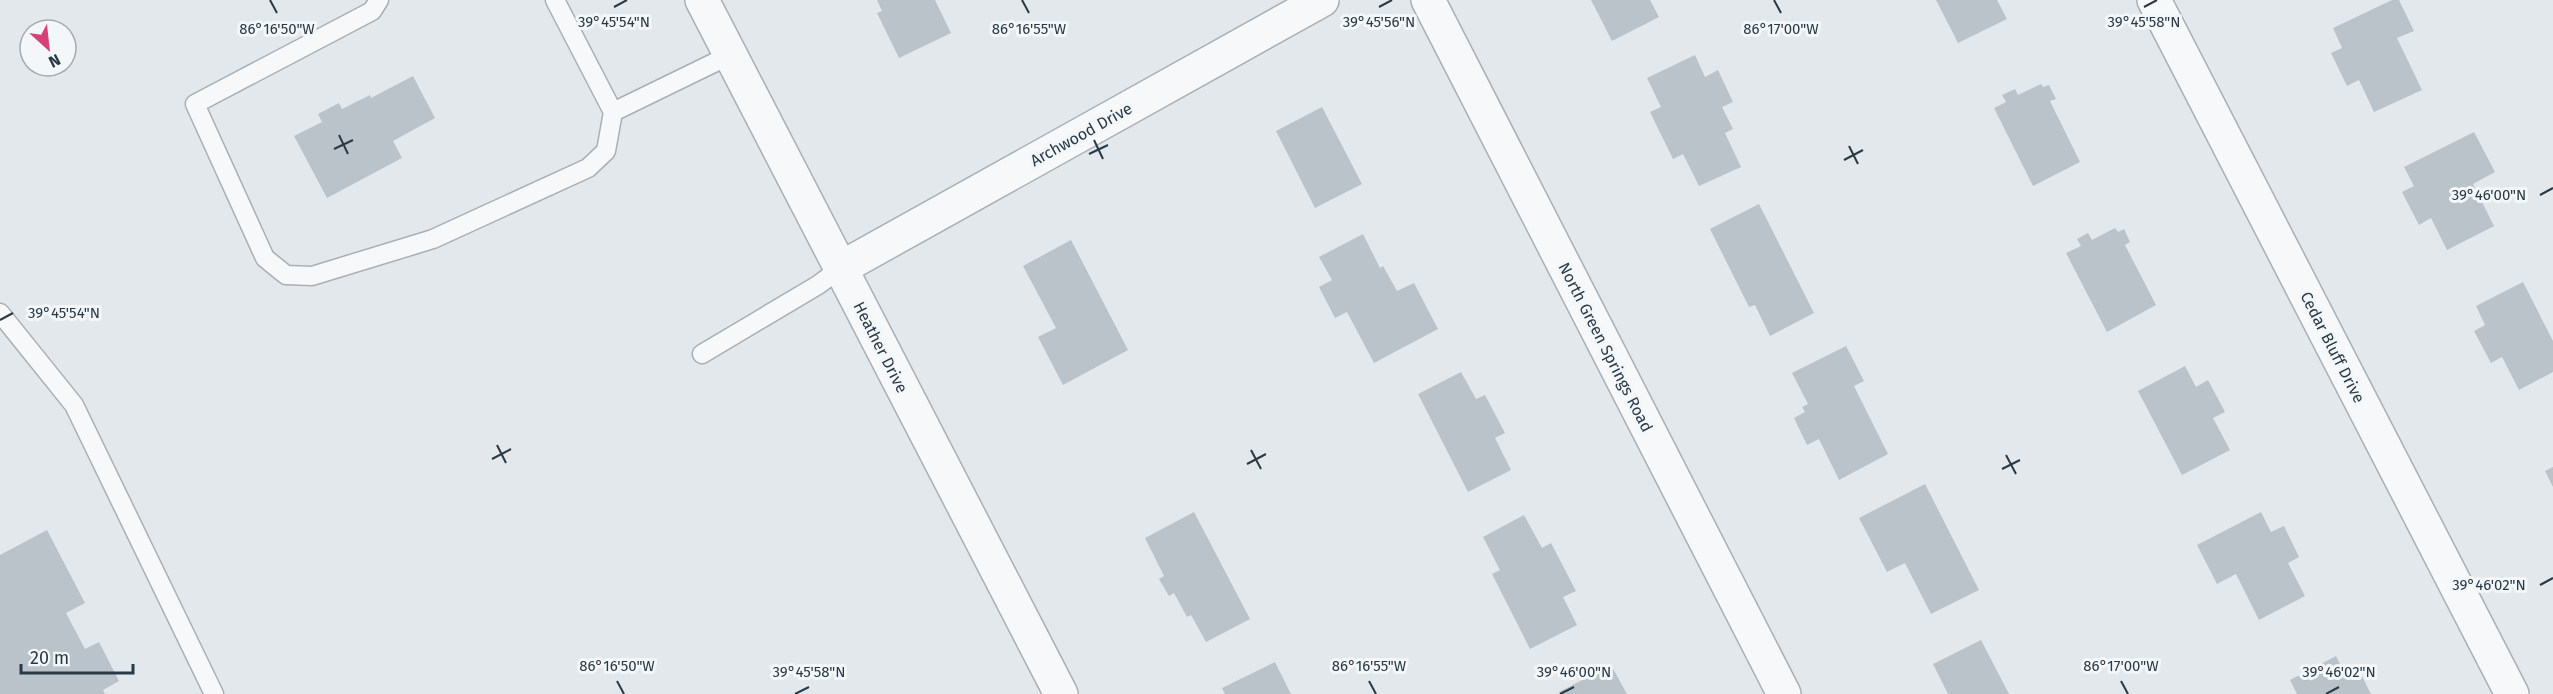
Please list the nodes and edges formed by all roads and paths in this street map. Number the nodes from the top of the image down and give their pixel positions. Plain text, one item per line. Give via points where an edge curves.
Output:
1 (379, 0) edge
2 (555, 0) edge
3 (702, 0) edge
4 (1322, 0) edge
5 (1428, 0) edge
6 (2154, 0) edge
7 (730, 55) junction
8 (613, 112) junction
9 (841, 268) junction
10 (0, 313) edge
11 (702, 354) dead end
12 (214, 694) edge
13 (1061, 694) edge
14 (1784, 694) edge
15 (2512, 694) edge

1 - 8 lane via 372,11 195,104 265,258 286,275 312,276 433,239 588,168 606,151
2 - 8 lane
3 - 7 street, Heather Drive
4 - 9 street, Archwood Drive
5 - 14 street, North Green Springs Road
6 - 15 street, Cedar Bluff Drive
7 - 8 lane
7 - 9 street, Heather Drive
9 - 11 lane
9 - 13 street, Heather Drive
10 - 12 lane via 74,405

